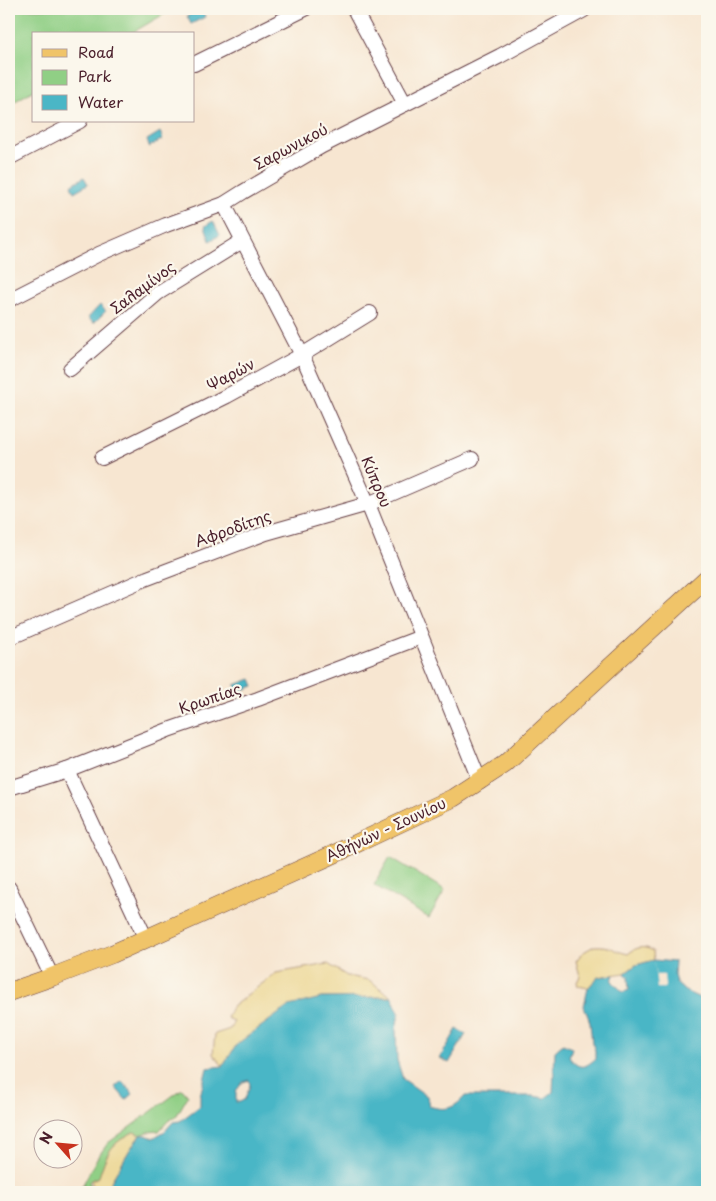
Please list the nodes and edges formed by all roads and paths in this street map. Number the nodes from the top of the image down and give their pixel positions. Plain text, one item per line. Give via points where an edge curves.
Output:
1 (305, 9) edge
2 (354, 9) edge
3 (584, 10) dead end
4 (195, 64) edge
5 (405, 104) junction
6 (78, 122) edge
7 (9, 158) edge
8 (224, 204) junction
9 (242, 241) junction
10 (9, 300) edge
11 (370, 313) dead end
12 (302, 355) junction
13 (70, 368) dead end
14 (102, 458) dead end
15 (472, 459) dead end
16 (368, 504) junction
17 (707, 578) edge
18 (420, 637) junction
19 (9, 638) edge
20 (67, 770) junction
21 (480, 782) junction
22 (9, 788) edge
23 (9, 888) edge
24 (146, 939) junction
25 (52, 978) junction
26 (9, 992) edge

1 - 4 street
2 - 5 street
3 - 5 street, Σαρωνικού
5 - 8 street, Σαρωνικού via 322,146
6 - 7 street
8 - 9 street, Κύπρου
8 - 10 street, Σαρωνικού via 98,254
9 - 12 street, Κύπρου
9 - 13 street, Σαλαμίνος via 158,293
11 - 12 street, Ψαρών
12 - 14 street, Ψαρών
12 - 16 street, Κύπρου
15 - 16 street, Αφροδίτης
16 - 18 street, Κύπρου
16 - 19 street, Αφροδίτης via 266,533
17 - 21 main road, Αθήνών - Σουνίου via 560,715
18 - 20 street, Κρωπίας
18 - 21 street, Κύπρου
20 - 22 street, Κρωπίας
20 - 24 street
21 - 24 main road, Αθήνών - Σουνίου via 424,812
23 - 25 street
24 - 25 main road, Αθήνών - Σουνίου
25 - 26 main road, Αθήνών - Σουνίου

